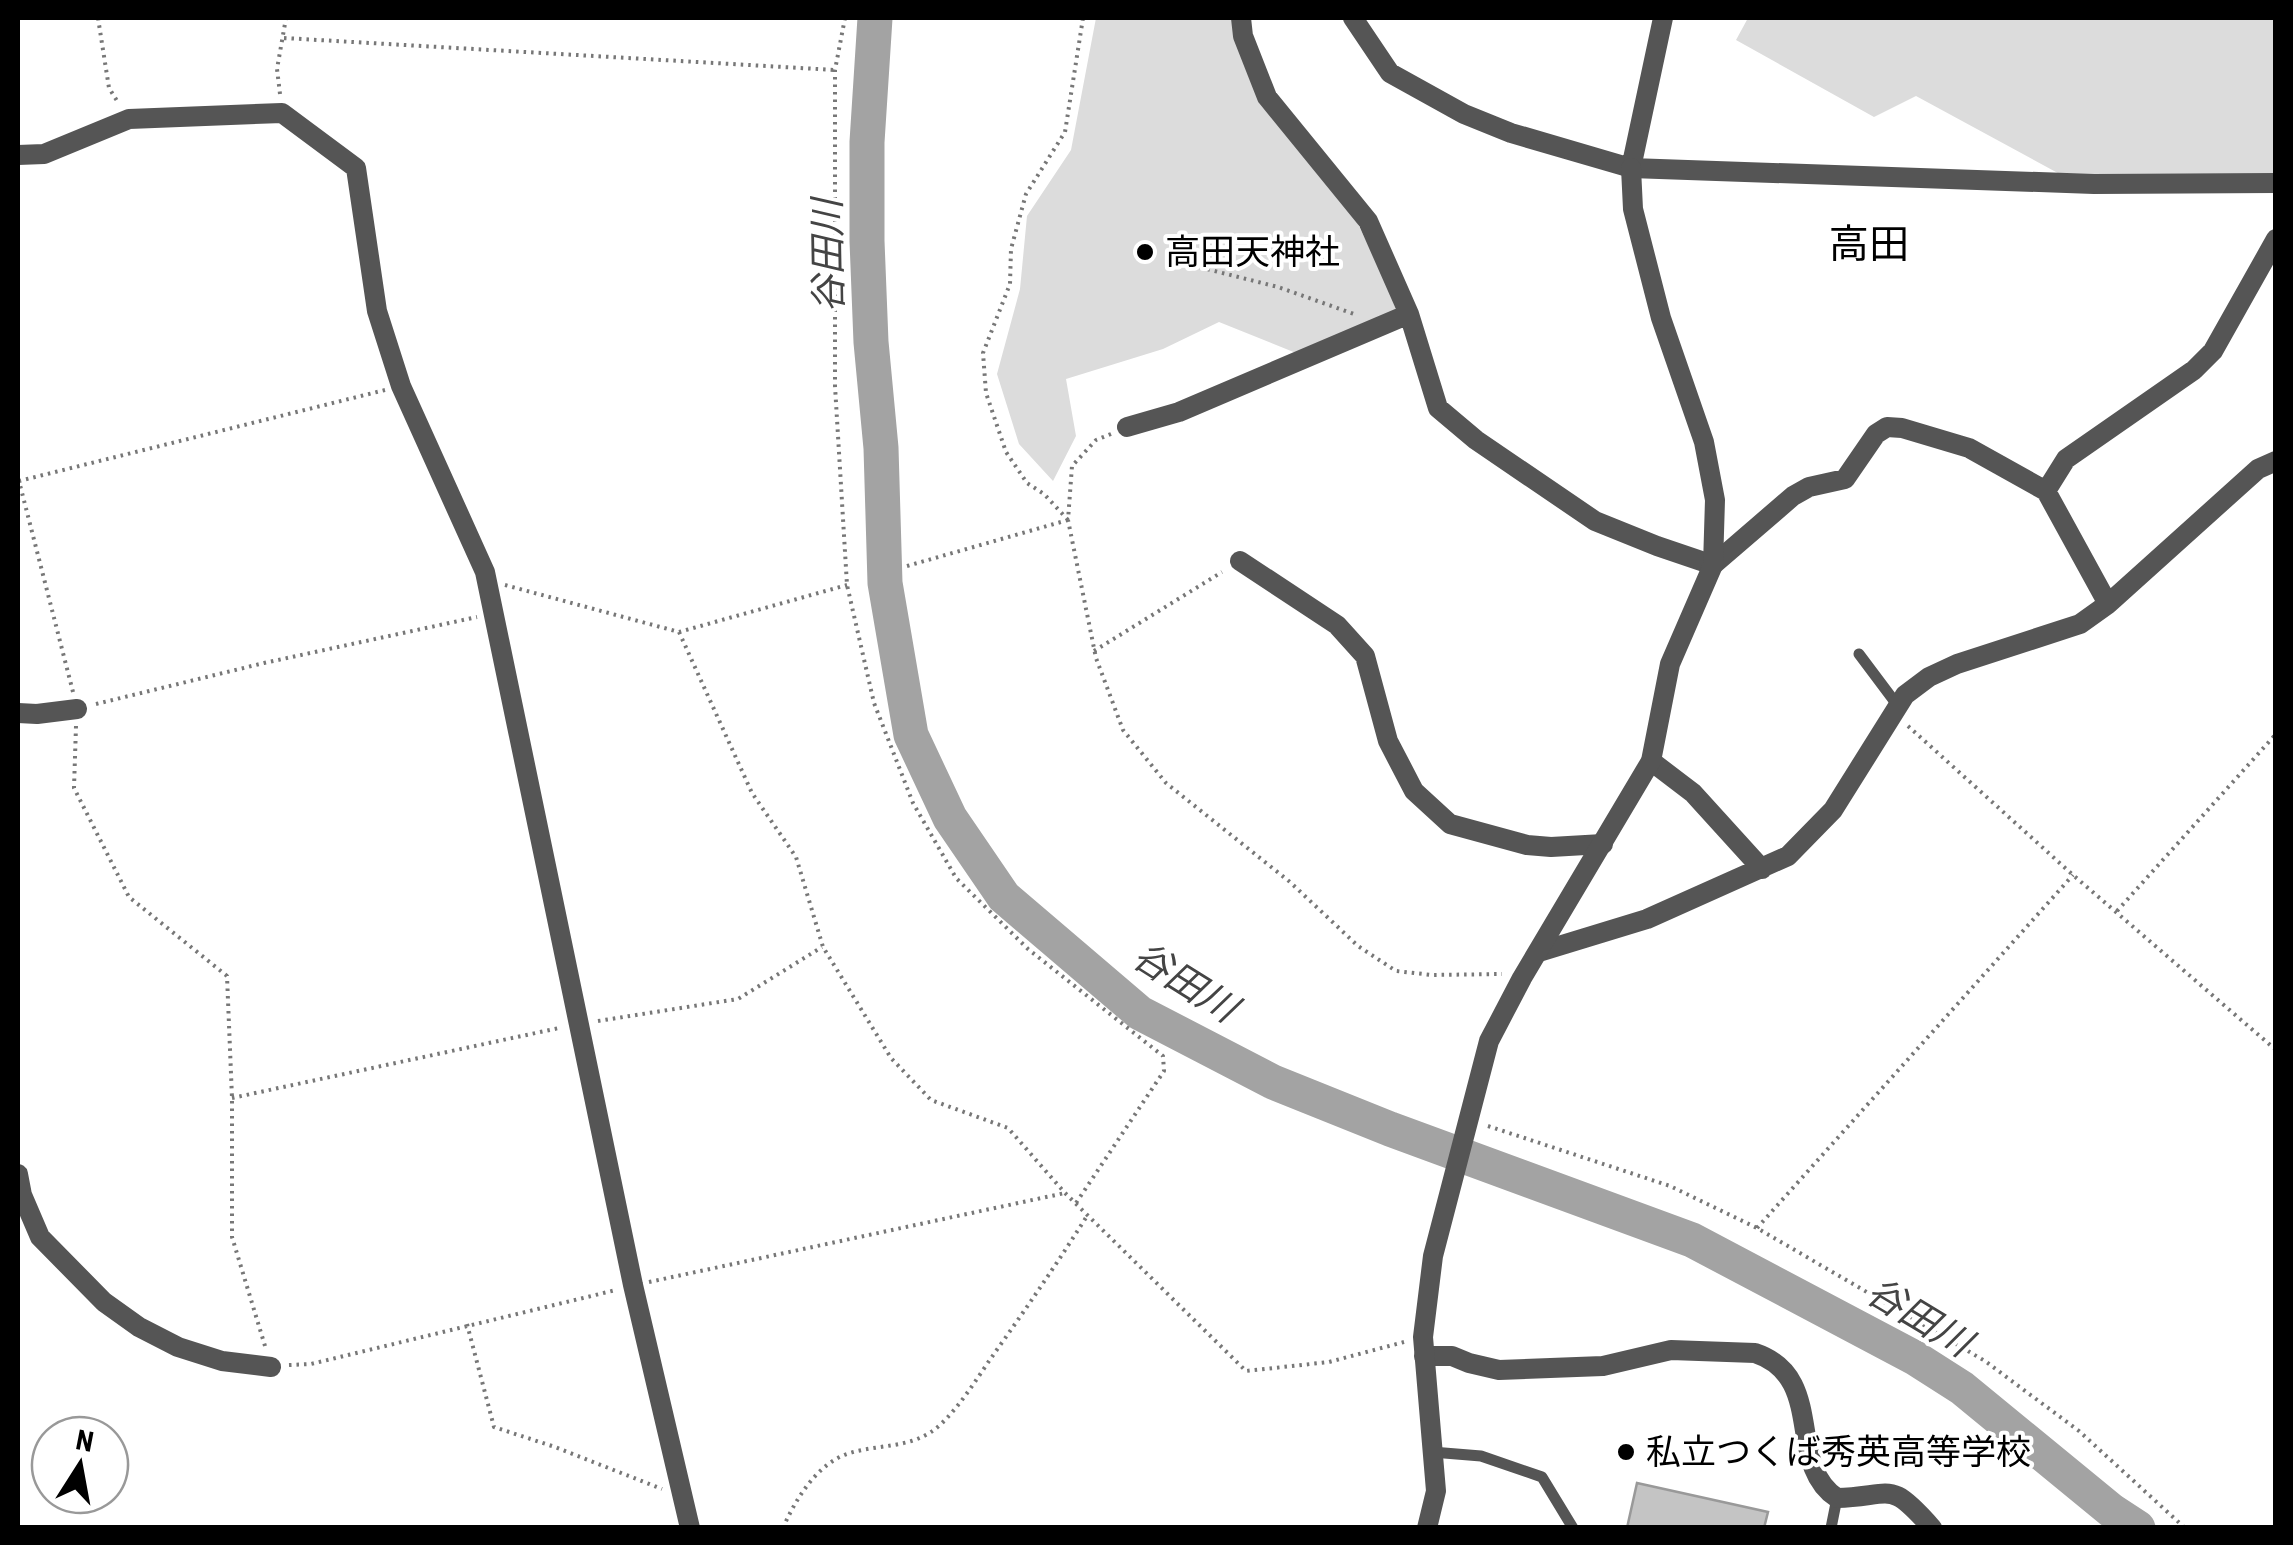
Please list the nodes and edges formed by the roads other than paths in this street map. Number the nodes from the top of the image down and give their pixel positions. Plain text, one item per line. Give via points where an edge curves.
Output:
1 (1241, 18) edge
2 (1353, 18) edge
3 (1663, 18) edge
4 (18, 156) edge
5 (1630, 168) junction
6 (2276, 183) edge
7 (2276, 240) edge
8 (1410, 314) junction
9 (1127, 427) road end
10 (2276, 460) edge
11 (2046, 491) junction
12 (1240, 561) road end
13 (1714, 565) junction
14 (2108, 604) junction
15 (1859, 654) dead end
16 (77, 708) road end
17 (1896, 709) junction
18 (18, 713) edge
19 (1651, 761) junction
20 (1603, 844) junction
21 (1762, 869) junction
22 (1538, 952) junction
23 (18, 1174) edge
24 (1423, 1346) junction
25 (271, 1367) road end
26 (1432, 1452) junction
27 (1837, 1498) junction
28 (690, 1528) edge
29 (1427, 1528) edge
30 (1572, 1528) edge
31 (1831, 1528) edge
32 (1932, 1528) edge

1 - 8 street via 1268,97 1368,221
2 - 5 street via 1390,73 1464,114
3 - 5 street
4 - 28 street via 44,154 129,119 282,113 356,168 377,311 401,386 485,572
5 - 6 street via 2094,184
5 - 13 street via 1660,318 1704,442 1714,500
7 - 11 street via 2213,351 2066,459
8 - 9 street
8 - 13 street via 1438,408 1476,440 1595,521
10 - 14 street
11 - 13 street via 1969,448 1888,428 1876,434 1845,480 1793,496
11 - 14 street
12 - 20 street via 1337,625 1365,656 1388,741 1414,791 1450,824 1527,845
13 - 19 street via 1670,664
14 - 17 street via 2080,624 1928,677
15 - 17 lane
16 - 18 street
17 - 21 street via 1834,810 1788,856
19 - 20 street
19 - 21 street via 1693,793
20 - 22 street
21 - 22 street via 1647,919
22 - 24 street via 1489,1041 1432,1256
23 - 25 street via 40,1237 104,1302 178,1347
24 - 26 street
24 - 27 street via 1500,1370 1603,1366 1671,1350 1766,1356 1791,1379 1814,1471
26 - 29 street via 1436,1491
26 - 30 lane via 1481,1456 1542,1477
27 - 31 lane
27 - 32 street via 1894,1493

